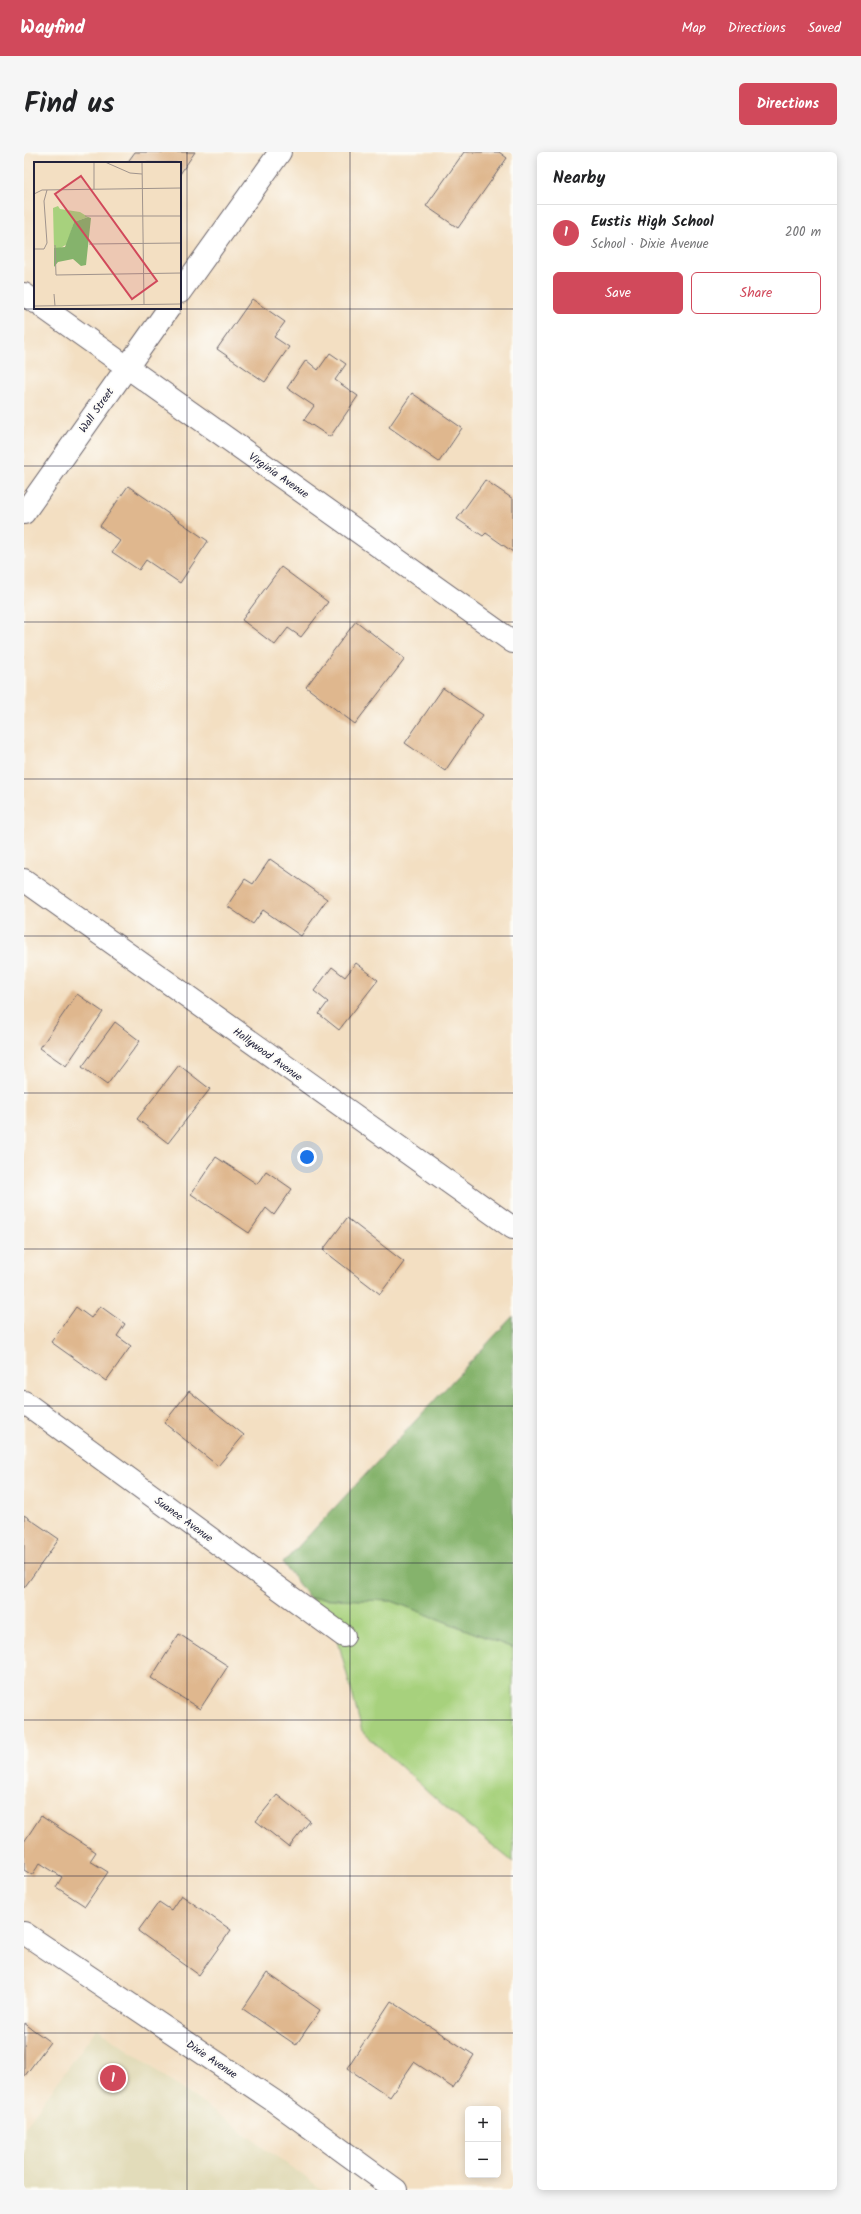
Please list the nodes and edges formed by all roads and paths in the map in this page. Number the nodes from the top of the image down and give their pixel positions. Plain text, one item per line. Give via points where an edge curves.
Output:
1 (280, 152) edge
2 (181, 291) edge
3 (24, 294) edge
4 (34, 301) edge
5 (45, 309) edge
6 (168, 309) edge
7 (127, 366) junction
8 (24, 513) edge
9 (513, 642) edge
10 (24, 880) edge
11 (513, 1228) edge
12 (24, 1402) edge
13 (344, 1636) dead end
14 (24, 1933) edge
15 (396, 2190) edge

1 - 2 street
3 - 4 street
5 - 7 street, Virginia Avenue
6 - 7 street, Wall Street
7 - 8 street, Wall Street
7 - 9 street, Virginia Avenue
10 - 11 street, Hollywood Avenue
12 - 13 street, Suanee Avenue
14 - 15 street, Dixie Avenue via 274,2101

